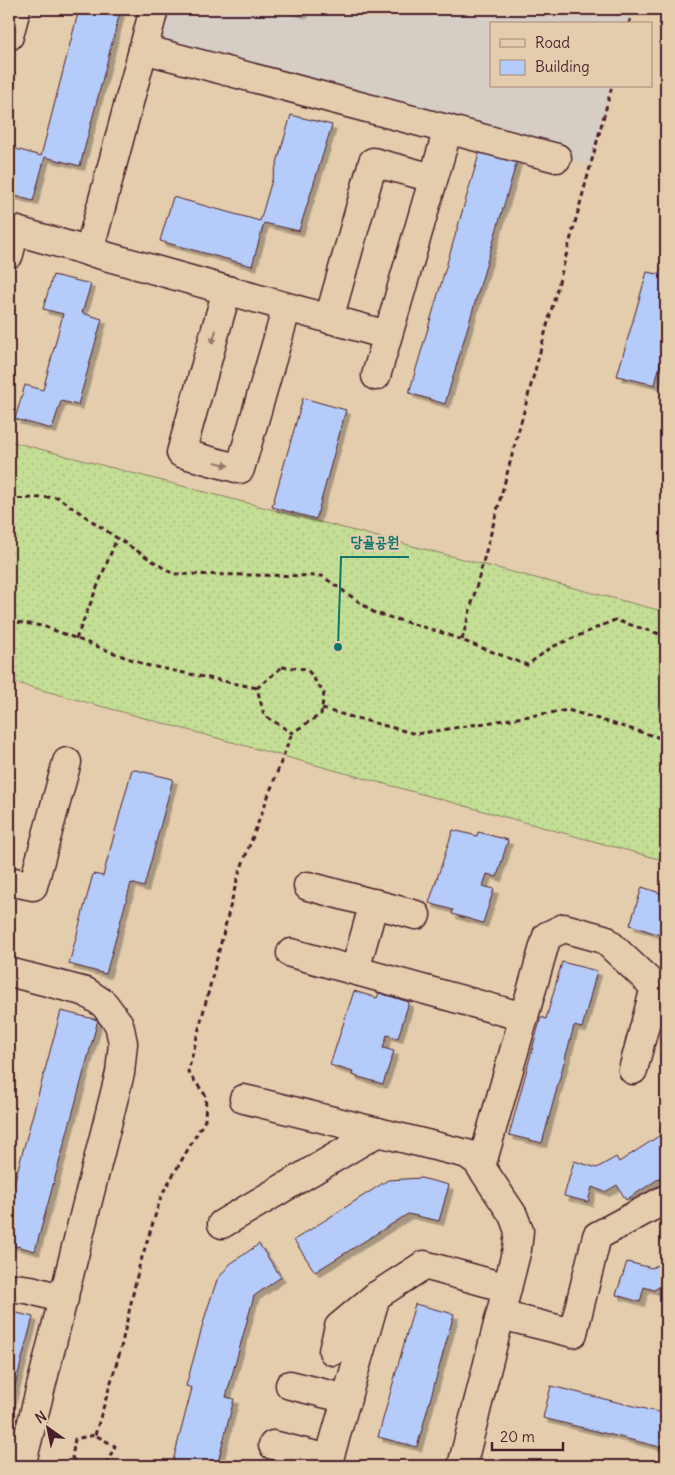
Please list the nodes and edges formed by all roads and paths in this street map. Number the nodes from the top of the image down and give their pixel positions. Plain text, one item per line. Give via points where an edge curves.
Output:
1 (16, 9) edge
2 (154, 9) edge
3 (633, 9) edge
4 (630, 22) edge
5 (9, 36) edge
6 (143, 49) junction
7 (611, 88) edge
8 (448, 129) junction
9 (558, 158) dead end
10 (433, 178) junction
11 (11, 238) edge
12 (89, 252) junction
13 (227, 290) junction
14 (287, 307) junction
15 (329, 319) junction
16 (387, 335) junction
17 (376, 376) dead end
18 (9, 499) edge
19 (117, 538) junction
20 (9, 620) edge
21 (666, 636) edge
22 (76, 638) junction
23 (462, 640) junction
24 (257, 688) junction
25 (322, 709) junction
26 (292, 733) junction
27 (666, 742) edge
28 (67, 762) dead end
29 (9, 880) edge
30 (308, 886) dead end
31 (374, 903) junction
32 (416, 914) dead end
33 (291, 953) dead end
34 (355, 970) junction
35 (9, 972) edge
36 (661, 988) edge
37 (524, 1017) junction
38 (633, 1070) dead end
39 (244, 1099) dead end
40 (378, 1132) junction
41 (481, 1167) junction
42 (666, 1199) edge
43 (222, 1224) dead end
44 (9, 1287) edge
45 (507, 1288) junction
46 (376, 1296) junction
47 (64, 1299) junction
48 (501, 1314) junction
49 (333, 1351) dead end
50 (290, 1385) dead end
51 (346, 1398) junction
52 (95, 1435) junction
53 (273, 1445) dead end
54 (22, 1466) edge
55 (81, 1466) edge
56 (102, 1466) edge
57 (462, 1466) edge

1 - 5 lane
2 - 6 lane
3 - 4 path
6 - 8 lane
6 - 12 lane
7 - 23 path
8 - 9 lane
8 - 10 lane
10 - 15 lane via 372,162
10 - 16 lane
11 - 12 lane
12 - 13 lane
13 - 14 lane
13 -> 14 lane via 181,453 198,458 240,469
14 - 15 lane
15 - 16 lane
16 - 17 lane
18 - 19 path via 57,497
19 - 22 path
19 - 23 path via 173,574 322,576 376,613
20 - 22 path via 43,626
21 - 23 path via 615,620 552,647 527,665
22 - 24 path via 146,665
24 - 25 path via 282,667 307,668 324,693
24 - 26 path via 264,715
25 - 26 path via 321,714
25 - 27 path via 416,734 568,710
26 - 52 path via 238,876 188,1072 206,1096 205,1120 162,1194
28 - 29 lane via 33,886
30 - 31 lane
31 - 32 lane
31 - 34 lane
33 - 34 lane
34 - 37 lane
35 - 47 lane via 86,992 104,1004 119,1024 123,1043 120,1073
36 - 37 lane via 604,939 564,928 547,936
36 - 38 lane
37 - 41 lane
39 - 40 lane
40 - 41 lane via 467,1154
40 - 43 lane
41 - 45 lane via 513,1215 519,1231
42 - 48 lane via 597,1236 573,1333
44 - 47 lane
45 - 46 lane via 424,1265
45 - 48 lane
46 - 49 lane via 339,1328
46 - 51 lane
47 - 54 lane
48 - 57 lane
50 - 51 lane
51 - 53 lane via 329,1459
52 - 55 path via 75,1439 72,1458
52 - 56 path via 115,1446 105,1466

